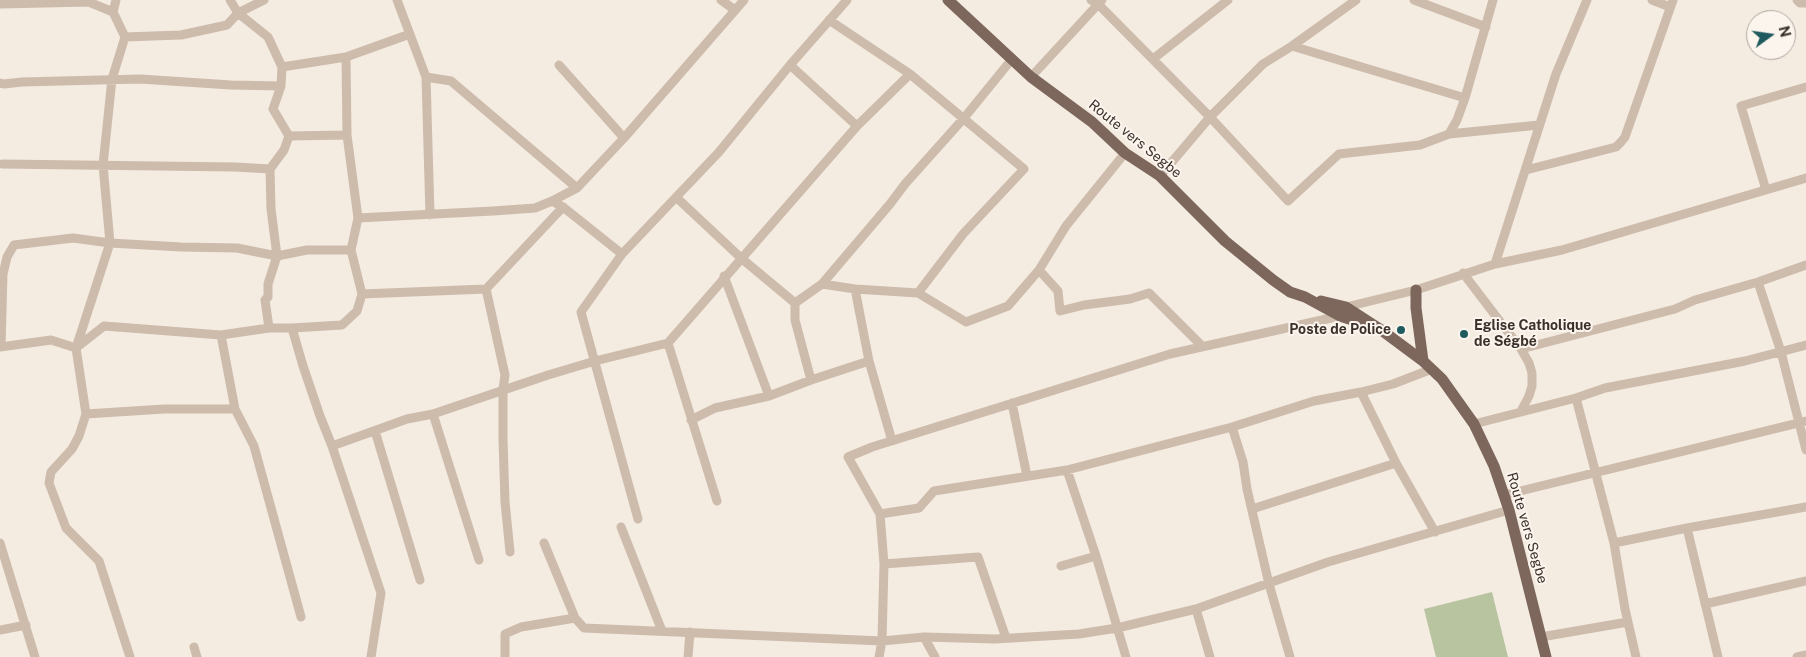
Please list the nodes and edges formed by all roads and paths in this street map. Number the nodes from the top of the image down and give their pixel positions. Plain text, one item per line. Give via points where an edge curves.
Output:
1 (116, 0) edge
2 (230, 0) edge
3 (264, 0) edge
4 (397, 0) edge
5 (721, 0) edge
6 (744, 0) edge
7 (847, 0) edge
8 (948, 0) edge
9 (1228, 0) edge
10 (1356, 0) edge
11 (1414, 0) edge
12 (1493, 0) edge
13 (1587, 0) edge
14 (1652, 0) edge
15 (1797, 0) edge
16 (1097, 1) edge
17 (1806, 2) edge
18 (1672, 3) edge
19 (0, 4) edge
20 (735, 10) junction
21 (113, 12) junction
22 (238, 13) junction
23 (828, 20) junction
24 (1486, 28) junction
25 (410, 34) junction
26 (125, 37) junction
27 (1292, 46) junction
28 (346, 57) junction
29 (1012, 59) junction
30 (1154, 59) junction
31 (559, 65) dead end
32 (790, 65) junction
33 (282, 67) junction
34 (910, 74) junction
35 (1031, 77) junction
36 (426, 78) junction
37 (112, 79) junction
38 (0, 83) edge
39 (281, 86) junction
40 (1806, 87) edge
41 (1465, 98) junction
42 (1210, 117) junction
43 (964, 118) junction
44 (1539, 125) junction
45 (857, 126) junction
46 (1449, 134) junction
47 (347, 135) junction
48 (289, 136) junction
49 (624, 138) junction
50 (1125, 153) junction
51 (2, 164) dead end
52 (103, 165) junction
53 (270, 170) junction
54 (1526, 170) junction
55 (1160, 176) junction
56 (1806, 178) edge
57 (576, 188) junction
58 (1766, 190) junction
59 (677, 198) junction
60 (552, 201) junction
61 (562, 208) junction
62 (430, 214) junction
63 (358, 218) junction
64 (110, 243) junction
65 (351, 250) junction
66 (622, 254) junction
67 (276, 256) junction
68 (741, 258) junction
69 (1495, 264) junction
70 (1806, 265) edge
71 (1039, 270) junction
72 (1462, 273) junction
73 (2, 274) edge
74 (724, 276) junction
75 (1758, 282) junction
76 (822, 284) junction
77 (486, 289) junction
78 (855, 289) junction
79 (1416, 290) junction
80 (918, 293) junction
81 (362, 294) junction
82 (795, 303) junction
83 (1343, 311) junction
84 (269, 328) junction
85 (292, 328) junction
86 (221, 335) junction
87 (668, 342) junction
88 (1806, 345) edge
89 (1202, 346) junction
90 (1, 347) edge
91 (76, 348) junction
92 (1521, 349) junction
93 (1781, 352) junction
94 (595, 361) junction
95 (869, 361) junction
96 (1427, 365) junction
97 (811, 380) junction
98 (503, 389) junction
99 (1361, 392) junction
100 (769, 396) junction
101 (1576, 398) junction
102 (1012, 403) junction
103 (235, 409) junction
104 (1521, 411) junction
105 (86, 414) junction
106 (433, 414) junction
107 (691, 420) junction
108 (1803, 422) edge
109 (1474, 424) junction
110 (1232, 427) junction
111 (375, 431) junction
112 (892, 441) junction
113 (332, 446) junction
114 (1806, 450) edge
115 (1396, 463) junction
116 (1067, 470) junction
117 (1596, 472) junction
118 (1027, 476) junction
119 (1504, 495) junction
120 (717, 501) dead end
121 (1806, 507) edge
122 (1252, 509) junction
123 (1509, 510) junction
124 (880, 514) junction
125 (638, 519) dead end
126 (621, 527) dead end
127 (1687, 528) junction
128 (1435, 532) junction
129 (544, 542) dead end
130 (0, 543) edge
131 (1614, 544) junction
132 (510, 552) dead end
133 (1096, 556) junction
134 (479, 560) dead end
135 (884, 564) junction
136 (1061, 566) dead end
137 (420, 580) dead end
138 (1806, 581) edge
139 (1269, 584) junction
140 (1705, 604) junction
141 (1196, 609) junction
142 (301, 617) dead end
143 (575, 618) junction
144 (1628, 622) junction
145 (26, 625) junction
146 (1117, 628) junction
147 (0, 630) edge
148 (662, 631) junction
149 (690, 632) junction
150 (924, 637) junction
151 (1541, 637) junction
152 (1006, 638) junction
153 (882, 641) junction
154 (194, 647) dead end
155 (1806, 655) edge
156 (35, 657) edge
157 (130, 657) edge
158 (197, 657) edge
159 (371, 657) edge
160 (505, 657) edge
161 (688, 657) edge
162 (879, 657) edge
163 (935, 657) edge
164 (1126, 657) edge
165 (1210, 657) edge
166 (1290, 657) edge
167 (1546, 657) edge
168 (1636, 657) edge
169 (1718, 657) edge
170 (1797, 657) edge

1 - 21 street
2 - 22 street
3 - 22 street
4 - 25 street
5 - 20 street
6 - 20 street
7 - 23 street
8 - 29 main road, Route vers Segbe
9 - 30 street
10 - 27 street
11 - 24 street
12 - 24 street
13 - 44 street
14 - 18 street
15 - 17 street
16 - 30 street
16 - 35 street
18 - 54 street via 1621,142 1616,147
19 - 21 street via 90,2
20 - 49 street
21 - 26 street
22 - 26 street via 227,25 181,35
22 - 33 street via 268,37
23 - 32 street
23 - 34 street
24 - 41 street
25 - 28 street
25 - 36 street
26 - 37 street
27 - 41 street
27 - 42 street via 1263,64
28 - 33 street
28 - 47 street
29 - 35 main road, Route vers Segbe
29 - 43 street
30 - 42 street
31 - 49 street
32 - 45 street
32 - 59 street
33 - 39 street
34 - 43 street
34 - 45 street
35 - 50 main road, Route vers Segbe via 1092,122
36 - 57 street via 451,81
36 - 62 street
37 - 38 street
37 - 39 street
37 - 52 street
39 - 48 street via 273,109
40 - 58 street via 1741,106
41 - 46 street
42 - 46 street via 1288,200 1339,154 1420,145
42 - 55 street
43 - 76 street
43 - 80 street via 1024,169 963,234
44 - 46 street
44 - 54 street
45 - 68 street
47 - 48 street
47 - 63 street
48 - 53 street
49 - 57 street
50 - 55 main road, Route vers Segbe
50 - 71 street via 1066,226
51 - 52 street
52 - 53 street
52 - 64 street
53 - 67 street
54 - 69 street
55 - 83 main road, Route vers Segbe via 1225,241 1273,280 1290,292
56 - 58 street
57 - 60 street
58 - 69 street via 1562,250
59 - 66 street
59 - 68 street
60 - 61 street
60 - 62 street via 535,208
61 - 66 street
61 - 77 street
62 - 63 street
63 - 65 street
64 - 67 street via 237,248
64 - 73 street via 73,238 14,245
64 - 91 street
65 - 67 street via 307,250
65 - 81 street
66 - 94 street via 581,312
67 - 84 street via 265,300
68 - 74 street
68 - 82 street
69 - 72 street
70 - 75 street
71 - 80 street via 1008,306 966,322
71 - 89 street via 1058,292 1060,311 1149,293
72 - 79 street
72 - 92 street
73 - 90 street
74 - 87 street
74 - 100 street
75 - 92 street via 1675,309
75 - 93 street
76 - 78 street
76 - 82 street
77 - 81 street
77 - 98 street via 505,375
78 - 80 street
78 - 95 street
79 - 83 street
79 - 96 main road via 1416,308
81 - 85 street via 357,311 342,325
82 - 97 street
83 - 89 street via 1246,338
83 - 96 main road, Route vers Segbe via 1380,329
84 - 85 street
84 - 86 street
85 - 113 street via 308,383
86 - 91 street via 104,326
86 - 103 street
87 - 94 street
87 - 107 street
88 - 93 street
89 - 102 street
90 - 91 street via 51,340
91 - 105 street
92 - 104 street via 1532,373 1529,396
93 - 101 street via 1605,388
93 - 108 street
94 - 98 street
94 - 125 street
95 - 97 street
95 - 112 street
96 - 99 street via 1393,384
96 - 109 main road, Route vers Segbe via 1452,392
97 - 100 street
98 - 106 street
98 - 132 street
99 - 110 street via 1314,401
99 - 115 street
100 - 107 street via 716,408
101 - 104 street
101 - 117 street
102 - 112 street
102 - 118 street
103 - 105 street
103 - 142 street via 254,446
104 - 109 street
105 - 157 street via 79,436 52,472 49,483 66,528 99,561
106 - 111 street via 407,419
106 - 134 street
107 - 120 street
108 - 114 street
108 - 117 street
109 - 119 main road, Route vers Segbe
110 - 116 street
110 - 122 street
111 - 113 street
111 - 137 street
112 - 124 street via 848,457
113 - 159 street via 381,593
115 - 122 street
115 - 128 street
116 - 118 street
116 - 133 street
117 - 119 street
117 - 131 street
118 - 124 street via 934,491 919,508
119 - 123 main road, Route vers Segbe
121 - 127 street
122 - 139 street
123 - 128 street
123 - 151 main road, Route vers Segbe
124 - 135 street
126 - 148 street
127 - 131 street
127 - 140 street
128 - 139 street via 1328,562
129 - 143 street
130 - 145 street
131 - 144 street
133 - 136 street
133 - 146 street
135 - 152 street via 978,557
135 - 153 street
138 - 140 street
139 - 141 street
139 - 166 street
140 - 169 street
141 - 146 street
141 - 165 street
143 - 148 street via 584,628
143 - 160 street via 521,627 505,634
144 - 151 street
144 - 168 street
145 - 147 street
145 - 156 street
146 - 152 street via 1079,634
146 - 164 street
148 - 149 street
149 - 153 street
149 - 161 street
150 - 152 street
150 - 153 street
150 - 163 street
151 - 167 main road, Route vers Segbe
153 - 162 street
154 - 158 street
155 - 170 street

